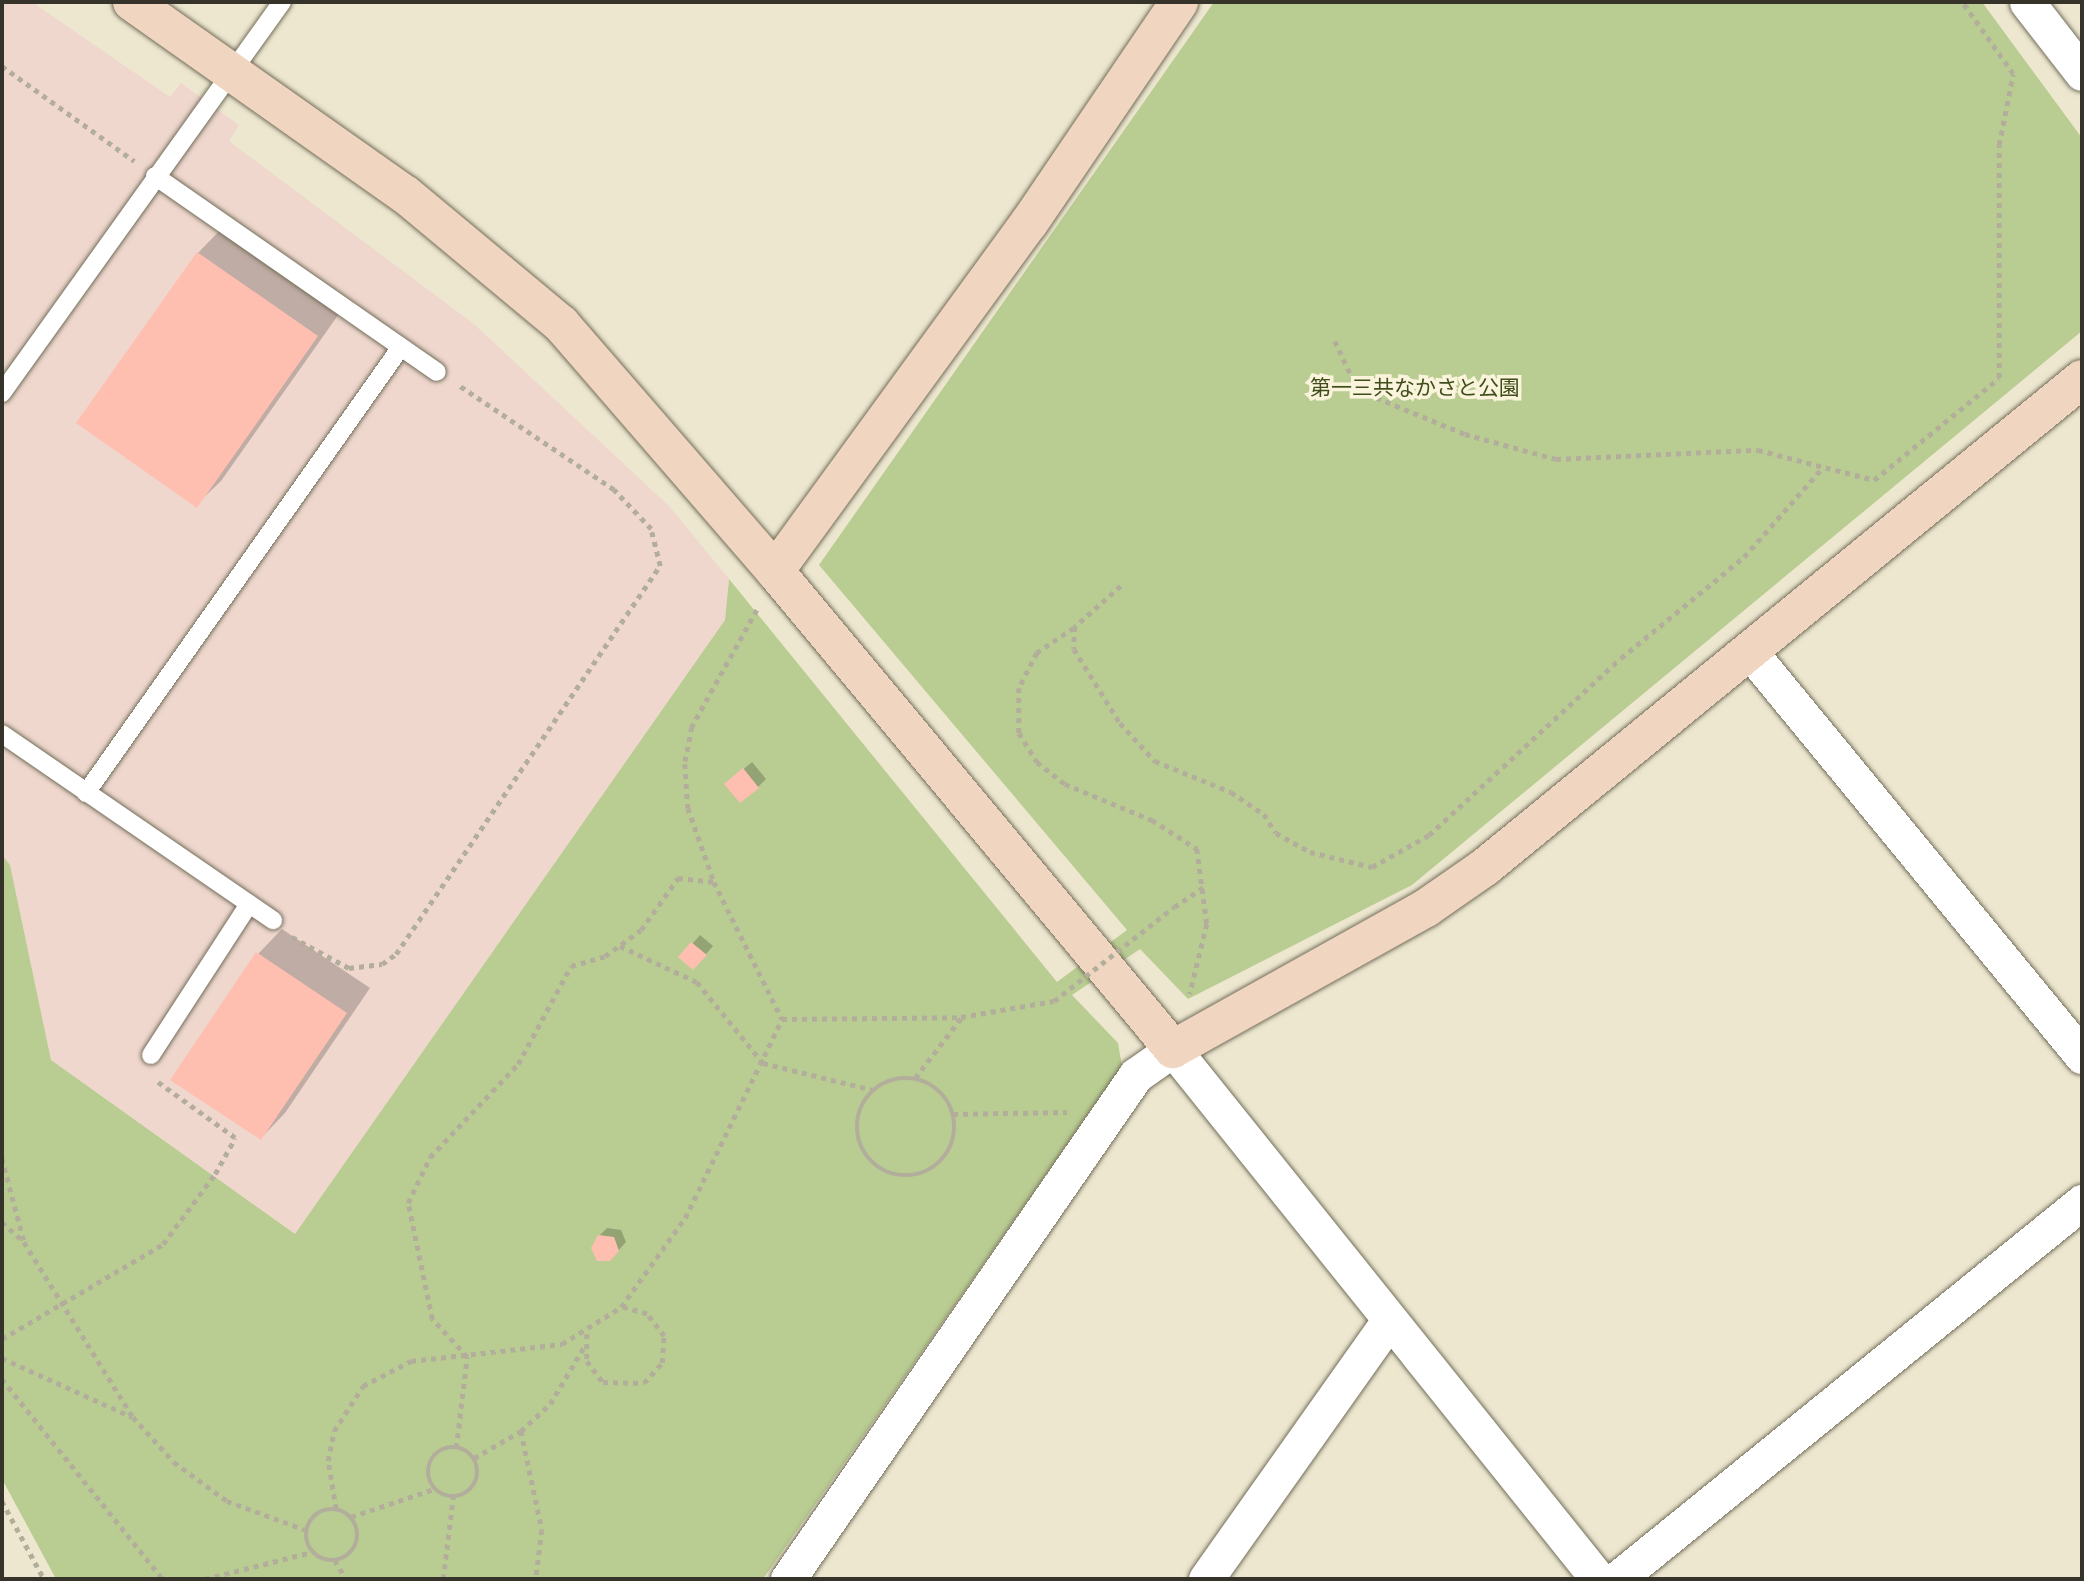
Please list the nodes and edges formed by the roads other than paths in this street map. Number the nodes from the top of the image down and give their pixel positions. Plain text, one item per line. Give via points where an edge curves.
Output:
1 (132, 2) edge
2 (282, 2) edge
3 (1179, 2) edge
4 (2027, 2) edge
5 (233, 72) junction
6 (2082, 73) edge
7 (155, 176) junction
8 (401, 347) junction
9 (438, 372) road end
10 (2082, 379) edge
11 (2, 393) edge
12 (775, 571) junction
13 (1751, 653) junction
14 (2, 734) edge
15 (86, 793) junction
16 (249, 904) junction
17 (273, 920) road end
18 (1173, 1049) junction
19 (151, 1055) road end
20 (2082, 1056) edge
21 (2082, 1202) edge
22 (1388, 1322) junction
23 (788, 1579) edge
24 (1206, 1579) edge
25 (1598, 1579) edge
26 (1617, 1579) edge

1 - 5 street
2 - 5 lane
3 - 12 street via 1029,223
4 - 6 street
5 - 7 lane
5 - 12 street via 520,284
7 - 8 lane
7 - 11 lane
8 - 9 lane
8 - 15 lane
10 - 13 street
12 - 18 street
13 - 18 street via 1426,908
13 - 20 street
14 - 15 lane
15 - 16 lane
16 - 17 lane
16 - 19 lane
18 - 22 street
18 - 23 street via 1136,1075
21 - 26 street
22 - 24 street
22 - 25 street

